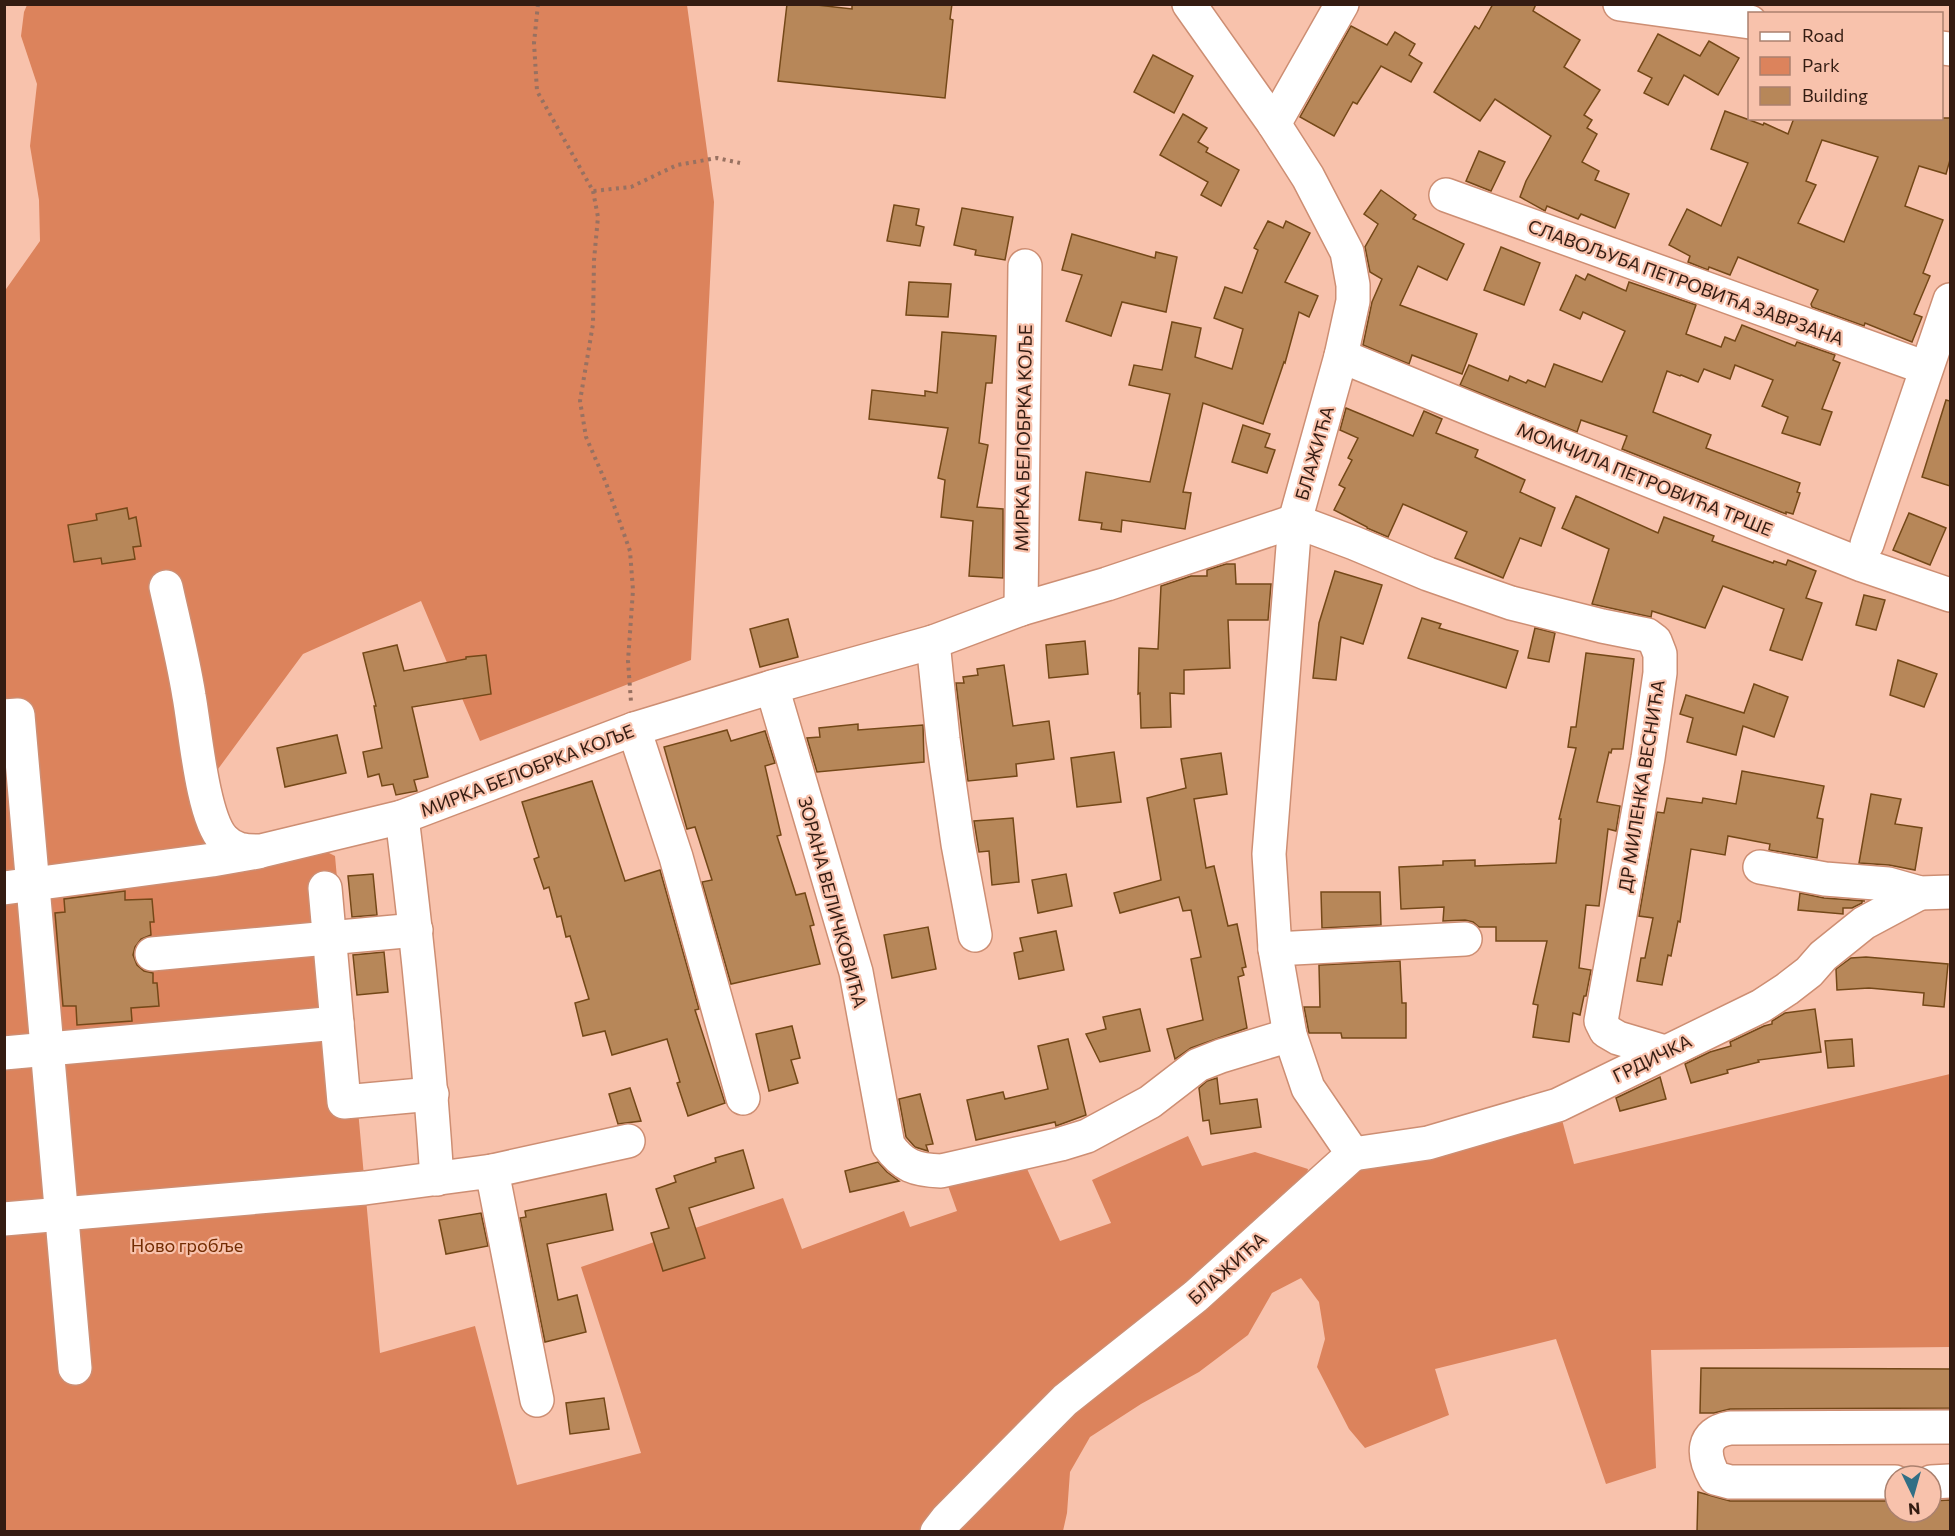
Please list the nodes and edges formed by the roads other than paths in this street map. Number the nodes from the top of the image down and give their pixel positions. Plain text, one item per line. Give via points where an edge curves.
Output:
1 (1189, 4) edge
2 (1342, 4) edge
3 (1620, 4) edge
4 (1748, 22) edge
5 (1274, 124) junction
6 (1446, 195) dead end
7 (1025, 266) dead end
8 (1950, 300) edge
9 (1341, 356) junction
10 (1926, 368) junction
11 (1295, 521) junction
12 (1867, 544) dead end
13 (166, 587) dead end
14 (1950, 595) edge
15 (1021, 609) junction
16 (933, 642) junction
17 (772, 687) junction
18 (4, 716) edge
19 (634, 729) junction
20 (402, 817) junction
21 (261, 851) junction
22 (1760, 867) dead end
23 (19, 887) edge
24 (325, 888) dead end
25 (1935, 892) edge
26 (416, 930) junction
27 (975, 935) dead end
28 (330, 939) junction
29 (1465, 939) dead end
30 (1275, 949) junction
31 (152, 954) dead end
32 (338, 1023) junction
33 (1290, 1035) junction
34 (47, 1049) junction
35 (1665, 1052) junction
36 (4, 1053) edge
37 (432, 1094) junction
38 (743, 1098) dead end
39 (628, 1141) dead end
40 (1353, 1154) junction
41 (492, 1171) junction
42 (437, 1179) junction
43 (62, 1214) junction
44 (4, 1219) edge
45 (75, 1368) dead end
46 (537, 1400) dead end
47 (1950, 1427) edge
48 (1883, 1482) edge
49 (937, 1532) edge

1 - 5 street, БЛАЖИЋА
2 - 5 street
3 - 4 street
5 - 9 street, БЛАЖИЋА via 1308,177 1347,252 1353,301
6 - 10 street, СЛАВОЉУБА ПЕТРОВИЋА ЗАВРЗАНА
7 - 15 street, МИРКА БЕЛОБРКА КОЉЕ
8 - 10 street
9 - 11 street, БЛАЖИЋА
9 - 14 street, МОМЧИЛА ПЕТРОВИЋА ТРШЕ via 1851,561
10 - 12 street
11 - 15 street, МИРКА БЕЛОБРКА КОЉЕ
11 - 30 street, БЛАЖИЋА via 1269,854
11 - 35 street, ДР МИЛЕНКА ВЕСНИЋА via 1511,603 1655,640 1660,660 1650,748 1601,1021 1606,1031 1618,1038
13 - 21 street via 214,823 223,839 243,851
15 - 16 street, МИРКА БЕЛОБРКА КОЉЕ
16 - 17 street, МИРКА БЕЛОБРКА КОЉЕ
16 - 27 street via 958,844
17 - 19 street, МИРКА БЕЛОБРКА КОЉЕ
17 - 33 street, ЗОРАНА ВЕЛИЧКОВИЋА via 856,972 888,1146 899,1160 920,1170 940,1171 1087,1136 1150,1102 1198,1065
18 - 23 street via 18,715
19 - 20 street, МИРКА БЕЛОБРКА КОЉЕ
19 - 38 street via 676,857
20 - 21 street
20 - 26 street, МИРКА БЕЛОБРКА КОЉЕ
21 - 23 street
22 - 25 street, ГРДИЧКА
23 - 34 street
24 - 28 street
25 - 35 street, ГРДИЧКА via 1864,923 1809,972 1761,1006
26 - 28 street
26 - 37 street, МИРКА БЕЛОБРКА КОЉЕ
28 - 31 street
28 - 32 street
29 - 30 street
30 - 33 street, БЛАЖИЋА
32 - 34 street
32 - 37 street via 344,1102
33 - 40 street, БЛАЖИЋА via 1308,1088
34 - 36 street
34 - 43 street
35 - 40 street, ГРДИЧКА via 1558,1105 1428,1143
37 - 42 street, МИРКА БЕЛОБРКА КОЉЕ
39 - 41 street
40 - 49 street, БЛАЖИЋА via 1196,1296 1065,1400
41 - 42 street
41 - 46 street
42 - 43 street
43 - 44 street
43 - 45 street
47 - 48 street via 1730,1428 1718,1430 1707,1446 1709,1467 1715,1478 1730,1482

